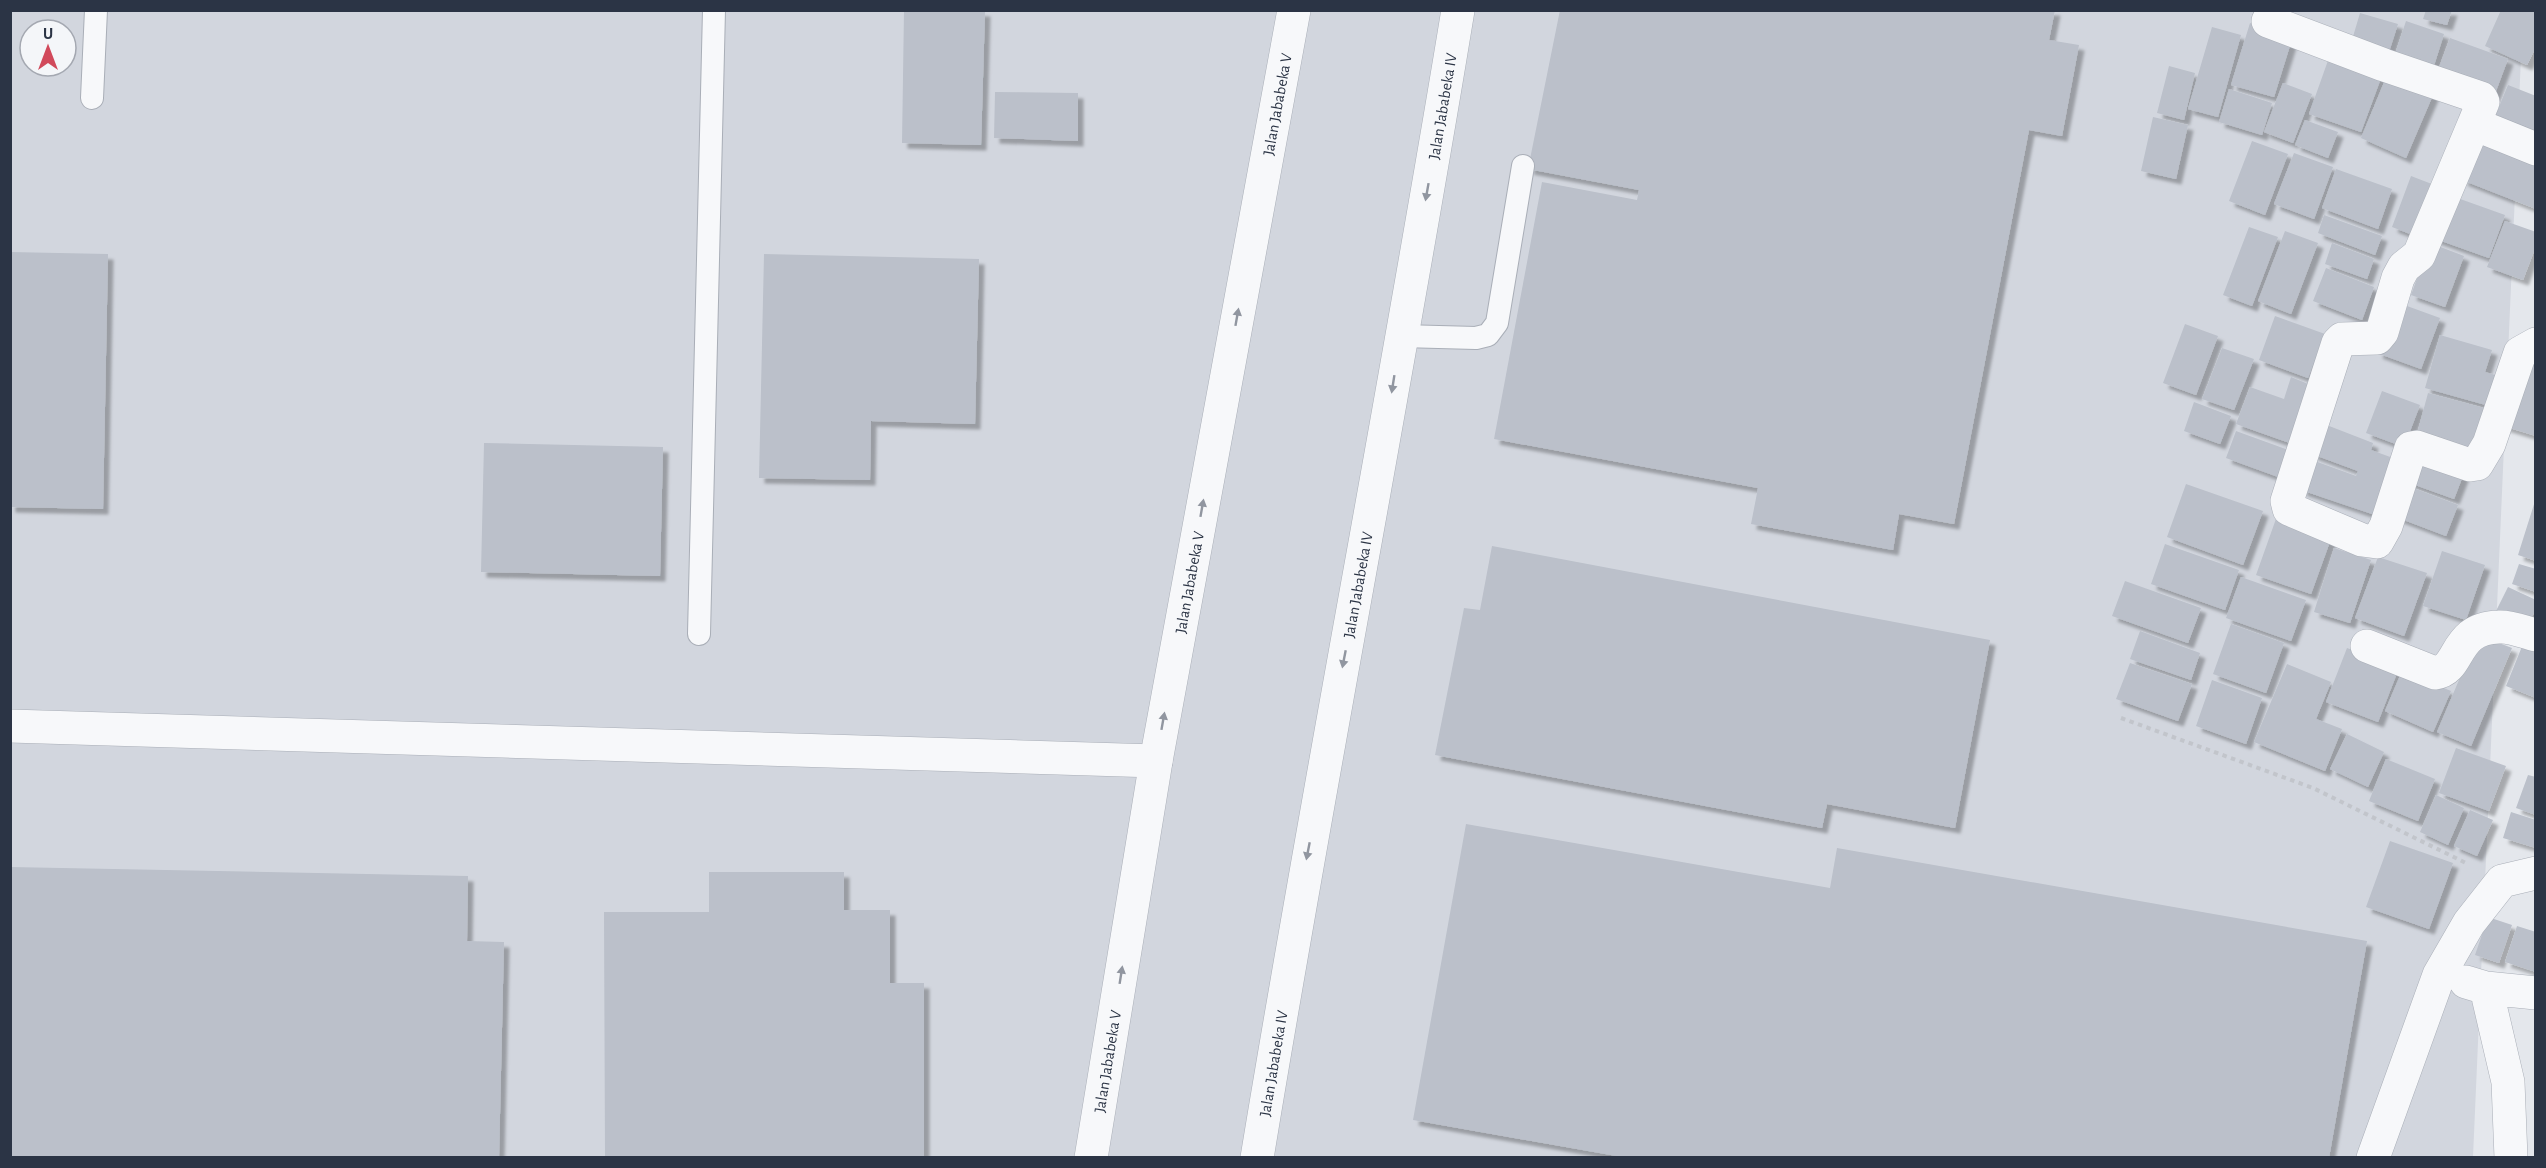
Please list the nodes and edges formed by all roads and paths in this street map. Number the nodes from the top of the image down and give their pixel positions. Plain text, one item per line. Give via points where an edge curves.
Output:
1 (96, 10) edge
2 (714, 10) edge
3 (1294, 10) edge
4 (1458, 10) edge
5 (2268, 21) dead end
6 (92, 98) dead end
7 (2475, 124) junction
8 (2535, 148) edge
9 (1523, 166) dead end
10 (1401, 336) junction
11 (2535, 344) edge
12 (699, 634) dead end
13 (2535, 635) edge
14 (2367, 646) dead end
15 (2121, 718) dead end
16 (10, 726) edge
17 (1156, 761) junction
18 (2535, 873) edge
19 (2502, 881) junction
20 (2439, 975) junction
21 (2486, 988) junction
22 (2535, 993) edge
23 (1091, 1158) edge
24 (1257, 1158) edge
25 (2373, 1158) edge
26 (2511, 1158) edge

1 - 6 lane
2 - 12 lane
17 -> 3 street, Jalan Jababeka V
4 -> 10 street, Jalan Jababeka IV
5 - 7 street via 2481,98
7 - 8 street
7 - 11 street via 2419,255 2398,278 2382,332 2377,338 2343,339 2338,343 2287,501 2289,509 2362,540 2377,542 2386,526 2410,448 2477,464 2489,444 2520,353
9 - 10 lane via 1497,323 1488,335 1476,338
10 -> 24 street, Jalan Jababeka IV via 1379,476 1306,858
13 - 14 street via 2500,627 2472,633 2447,668 2435,673
15 - 19 path via 2313,788
16 - 17 street
23 -> 17 street, Jalan Jababeka V
18 - 19 street
19 - 20 street via 2469,923
20 - 21 street
20 - 25 street
21 - 22 street
21 - 26 street via 2508,1082

